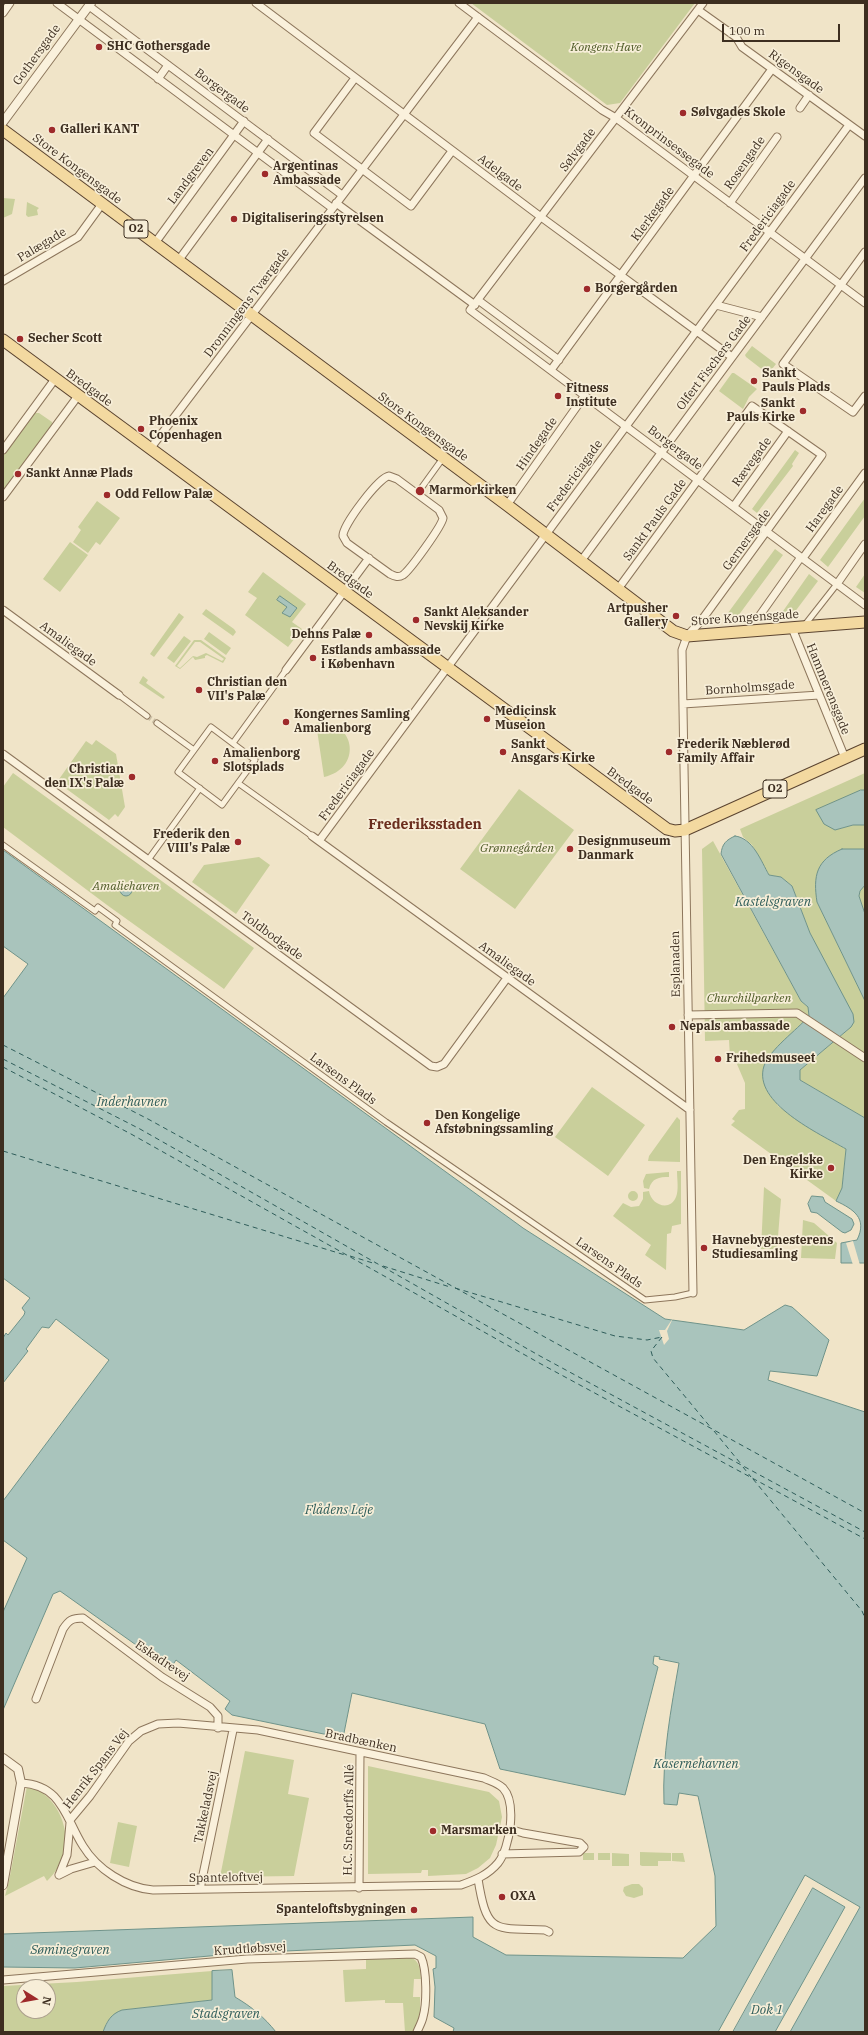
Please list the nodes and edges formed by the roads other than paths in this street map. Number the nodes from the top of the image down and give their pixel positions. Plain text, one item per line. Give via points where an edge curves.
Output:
1 (10, 3) edge
2 (57, 3) edge
3 (256, 3) edge
4 (459, 3) edge
5 (703, 3) edge
6 (90, 4) edge
7 (698, 10) junction
8 (3, 13) edge
9 (478, 17) junction
10 (79, 20) junction
11 (168, 65) junction
12 (772, 69) junction
13 (355, 78) junction
14 (158, 79) junction
15 (809, 95) junction
16 (800, 108) dead end
17 (404, 114) junction
18 (616, 118) junction
19 (244, 121) junction
20 (3, 122) edge
21 (849, 125) junction
22 (3, 130) edge
23 (234, 136) junction
24 (865, 136) edge
25 (777, 137) dead end
26 (268, 139) junction
27 (452, 151) junction
28 (257, 153) junction
29 (362, 170) junction
30 (694, 176) junction
31 (865, 178) edge
32 (342, 195) junction
33 (730, 203) junction
34 (102, 204) junction
35 (334, 205) junction
36 (540, 218) junction
37 (770, 232) junction
38 (154, 243) junction
39 (865, 252) edge
40 (805, 258) junction
41 (178, 261) junction
42 (621, 277) junction
43 (3, 281) edge
44 (841, 285) junction
45 (865, 303) edge
46 (474, 305) junction
47 (716, 305) junction
48 (251, 316) junction
49 (762, 316) junction
50 (696, 331) junction
51 (3, 340) edge
52 (732, 357) junction
53 (559, 360) junction
54 (551, 370) junction
55 (55, 379) junction
56 (585, 395) junction
57 (78, 396) junction
58 (865, 396) edge
59 (626, 426) junction
60 (788, 431) junction
61 (150, 449) junction
62 (3, 450) edge
63 (661, 452) junction
64 (443, 458) junction
65 (865, 473) edge
66 (698, 479) junction
67 (417, 494) junction
68 (3, 498) edge
69 (507, 505) junction
70 (734, 506) junction
71 (767, 531) junction
72 (546, 534) junction
73 (865, 544) edge
74 (802, 557) junction
75 (369, 558) junction
76 (581, 561) junction
77 (837, 584) junction
78 (618, 589) junction
79 (343, 591) junction
80 (865, 605) edge
81 (3, 610) edge
82 (760, 615) dead end
83 (865, 622) edge
84 (797, 627) junction
85 (687, 636) junction
86 (448, 668) junction
87 (286, 670) joint
88 (819, 694) junction
89 (119, 695) joint
90 (683, 704) junction
91 (147, 716) tunnel mouth
92 (157, 723) tunnel mouth
93 (233, 743) junction
94 (865, 749) edge
95 (194, 750) junction
96 (3, 754) edge
97 (845, 758) junction
98 (238, 783) junction
99 (200, 788) junction
100 (685, 830) junction
101 (312, 836) joint
102 (319, 841) junction
103 (3, 845) edge
104 (148, 860) junction
105 (507, 978) junction
106 (688, 1015) junction
107 (865, 1058) edge
108 (690, 1110) junction
109 (693, 1293) joint
110 (36, 1699) dead end
111 (218, 1728) junction
112 (233, 1730) junction
113 (360, 1752) junction
114 (3, 1758) edge
115 (21, 1783) junction
116 (70, 1820) junction
117 (509, 1829) junction
118 (502, 1854) junction
119 (95, 1862) junction
120 (478, 1879) junction
121 (3, 1885) edge
122 (359, 1888) junction
123 (200, 1889) junction
124 (549, 1932) dead end
125 (3, 1980) edge
126 (417, 2032) edge

1 - 8 street
2 - 10 street, Borgergade
3 - 13 street, Adelgade
4 - 9 street, Kronprinsessegade
5 - 7 street, Sølvgade
6 - 10 street, Gothersgade
6 - 11 street, Borgergade
7 - 12 street, Rigensgade via 736,37 742,47
7 - 18 street, Sølvgade
9 - 17 street, Dronningens Tværgade
9 - 18 street, Kronprinsessegade
10 - 14 street, Borgergade
10 - 20 street, Gothersgade
11 - 14 street
11 - 19 street, Borgergade
12 - 15 street, Rigensgade
12 - 30 street, Klerkegade
13 - 17 street, Adelgade
13 - 29 street via 314,133
14 - 23 street, Borgergade
15 - 16 street
15 - 21 street, Rigensgade
17 - 27 street, Adelgade
17 - 29 street, Dronningens Tværgade
18 - 30 street, Kronprinsessegade
18 - 36 street, Sølvgade
19 - 23 street, Landgreven
19 - 26 street, Borgergade
21 - 24 street, Rigensgade
21 - 37 street, Fredericiagade
22 - 34 main road, Store Kongensgade / O2
23 - 28 street, Borgergade
23 - 38 street, Landgreven
25 - 33 street, Rosengade
26 - 28 street
26 - 32 street, Borgergade
27 - 29 street via 411,206
27 - 36 street, Adelgade
28 - 35 street, Borgergade
28 - 41 street
29 - 32 street, Dronningens Tværgade
30 - 33 street, Kronprinsessegade
30 - 42 street, Klerkegade
31 - 40 street, Olfert Fischers Gade
32 - 35 street, Dronningens Tværgade
33 - 37 street, Kronprinsessegade
34 - 38 main road, Store Kongensgade / O2
34 - 43 street, Palægade via 78,237
35 - 46 street, Borgergade
35 - 48 street, Dronningens Tværgade
36 - 42 street, Adelgade
36 - 46 street, Sølvgade
37 - 40 street, Kronprinsessegade
37 - 47 street, Fredericiagade
38 - 41 main road, Store Kongensgade / O2
39 - 44 street
40 - 44 street, Kronprinsessegade
40 - 49 street, Olfert Fischers Gade
41 - 48 main road, Store Kongensgade / O2
42 - 50 street, Adelgade
42 - 53 street, Klerkegade
44 - 45 street, Kronprinsessegade
44 - 58 street via 783,364 853,412
46 - 53 street, Borgergade
46 - 54 street, Borgergade
47 - 49 street
47 - 50 street, Fredericiagade
48 - 61 street, Dronningens Tværgade
48 - 64 main road, Store Kongensgade / O2
49 - 52 street, Olfert Fischers Gade
50 - 52 street, Adelgade
50 - 59 street, Fredericiagade
51 - 55 main road, Bredgade
52 - 63 street, Olfert Fischers Gade
53 - 54 street, Klerkegade
54 - 56 street, Borgergade
55 - 57 main road, Bredgade
55 - 62 street
56 - 59 street, Borgergade
56 - 69 street, Hindegade
57 - 61 main road, Bredgade
57 - 68 street
59 - 63 street, Borgergade
59 - 72 street, Fredericiagade
60 - 66 street, Sankt Pauls Gade via 752,406
60 - 70 street, Rævegade
60 - 71 street, Gernersgade via 822,455
61 - 79 main road, Bredgade
63 - 66 street, Borgergade
63 - 76 street, Olfert Fischers Gade
64 - 67 street
64 - 69 main road, Store Kongensgade / O2
65 - 74 street, Haregade
66 - 70 street, Borgergade
66 - 78 street, Sankt Pauls Gade
67 - 75 street via 442,515 442,524 431,539 400,576 390,574
67 - 75 street via 389,476 382,478 368,495 345,527 343,534 347,543
69 - 72 main road, Store Kongensgade / O2
70 - 71 street, Borgergade
71 - 74 street, Borgergade
71 - 85 street, Gernersgade via 701,621
72 - 76 main road, Store Kongensgade / O2
72 - 86 street, Fredericiagade
73 - 77 street
74 - 77 street, Borgergade
74 - 82 street, Haregade
75 - 79 street
76 - 78 main road, Store Kongensgade / O2
77 - 80 street, Borgergade
77 - 84 street
78 - 85 main road, Store Kongensgade / O2 via 673,631
79 - 86 main road, Bredgade
79 - 87 street
81 - 89 street, Amaliegade
83 - 84 main road, Store Kongensgade / O2
84 - 85 main road, Store Kongensgade / O2
84 - 88 street, Hammerensgade
85 - 90 street, Esplanaden via 682,650
86 - 100 main road, Bredgade via 667,829
86 - 102 street, Fredericiagade
87 - 93 street
88 - 90 street, Bornholmsgade
88 - 97 street, Hammerensgade
89 - 91 street
90 - 100 street, Esplanaden
92 - 95 street
93 - 95 street via 211,727
93 - 98 street via 255,760
94 - 97 main road, O2
95 - 99 street via 178,772
96 - 104 street, Toldbodgade
97 - 100 main road, O2
98 - 99 street via 222,805
98 - 101 street
99 - 104 street
100 - 106 street, Esplanaden
101 - 102 street, Amaliegade
102 - 105 street, Amaliegade
103 - 109 street, Larsens Plads via 95,911 98,907 108,914 117,921 115,926 386,1122 644,1300
104 - 105 street, Toldbodgade via 431,1066 438,1067 444,1064
105 - 108 street, Amaliegade
106 - 107 street via 797,1012
106 - 108 street, Esplanaden
108 - 109 street, Esplanaden
110 - 111 street, Eskadrevej via 63,1629 74,1618 83,1618 162,1677 210,1707 218,1716
111 - 112 street, Henrik Spans Vej
111 - 116 street, Henrik Spans Vej via 178,1723 158,1724 141,1731 129,1741
112 - 113 street, Bradbænken via 258,1730
112 - 123 street, Takkeladsvej
113 - 117 street, Bradbænken via 484,1778 503,1788 508,1796
113 - 122 street, H.C. Sneedorffs Allé
114 - 115 street via 18,1769
115 - 116 street, Spanteloftvej via 33,1783 46,1789 62,1805
115 - 121 street
116 - 119 street, Spanteloftvej via 83,1846
116 - 119 street via 67,1855 59,1875 78,1866
117 - 118 street, Bradbænken
117 - 118 street via 580,1843 584,1847 580,1852
118 - 120 street via 499,1862
119 - 123 street, Spanteloftvej via 113,1875 143,1889
120 - 122 street, Spanteloftvej via 448,1886
120 - 124 street via 482,1906 493,1924 506,1929
122 - 123 street, Spanteloftvej
125 - 126 street, Krudtløbsvej via 246,1959 415,1954 421,1957 424,1963 425,1984 423,2017

